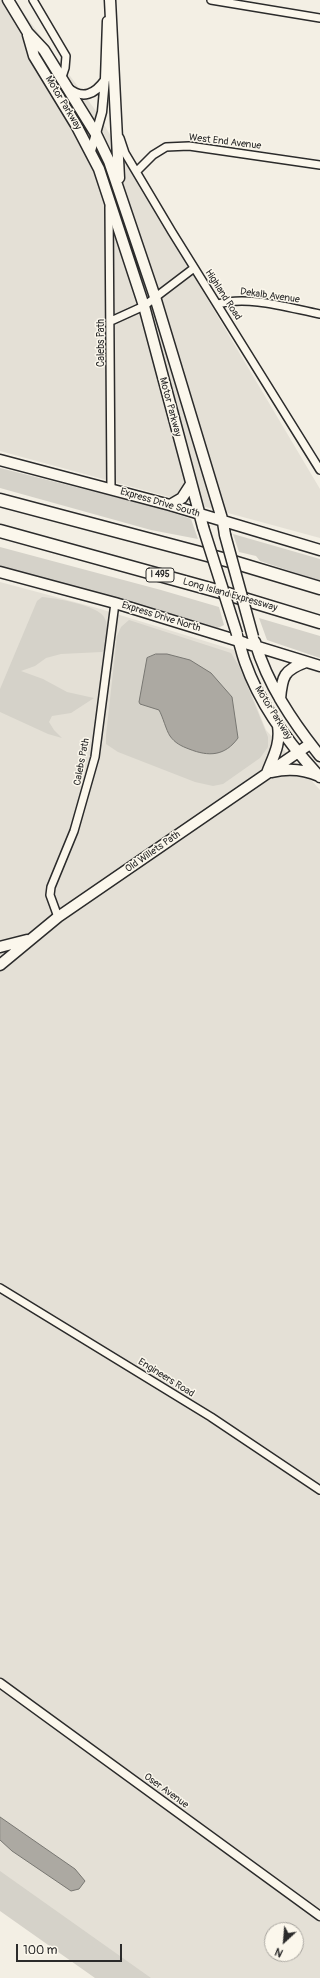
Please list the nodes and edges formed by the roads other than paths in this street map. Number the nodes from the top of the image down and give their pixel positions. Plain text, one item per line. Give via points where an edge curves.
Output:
1 (8, 0) edge
2 (33, 0) edge
3 (110, 0) edge
4 (211, 0) edge
5 (320, 18) edge
6 (28, 33) junction
7 (105, 79) junction
8 (63, 82) junction
9 (116, 128) junction
10 (96, 134) junction
11 (91, 151) junction
12 (320, 165) edge
13 (136, 172) junction
14 (120, 190) junction
15 (109, 197) junction
16 (194, 268) junction
17 (155, 297) junction
18 (218, 304) junction
19 (144, 306) junction
20 (320, 314) edge
21 (111, 321) junction
22 (0, 460) edge
23 (320, 470) edge
24 (191, 484) junction
25 (111, 489) junction
26 (0, 500) edge
27 (170, 505) junction
28 (199, 515) junction
29 (223, 522) junction
30 (0, 531) edge
31 (320, 550) edge
32 (0, 572) edge
33 (320, 588) edge
34 (115, 603) junction
35 (320, 622) edge
36 (238, 637) junction
37 (255, 641) junction
38 (306, 662) junction
39 (320, 666) edge
40 (280, 699) junction
41 (278, 724) junction
42 (310, 744) junction
43 (298, 752) junction
44 (320, 756) edge
45 (266, 774) junction
46 (320, 777) edge
47 (58, 918) junction
48 (31, 939) junction
49 (0, 947) edge
50 (0, 965) edge
51 (0, 1288) edge
52 (320, 1490) edge
53 (0, 1683) edge
54 (320, 1916) edge

1 - 6 main road, Motor Parkway
2 - 8 street via 66,56
3 - 7 street
3 - 9 main road
4 - 5 street
6 - 8 main road, Motor Parkway via 44,50
6 - 11 main road, Motor Parkway via 34,56
7 - 8 street via 98,89 86,94 72,91
7 - 10 street via 102,112
8 - 10 main road, Motor Parkway
9 - 13 street, Highland Road via 125,153
9 - 14 main road
10 - 11 street
10 - 14 main road, Motor Parkway
11 - 15 main road, Motor Parkway
12 - 13 street, West End Avenue via 189,146 166,147 153,155
13 - 16 street, Highland Road
14 - 17 main road, Motor Parkway
15 - 19 main road, Motor Parkway
15 - 21 street, Calebs Path
16 - 17 street
16 - 18 street, Highland Road
17 - 19 street
17 - 29 main road, Motor Parkway
18 - 20 street, Dekalb Avenue via 229,300 244,301
18 - 23 street, Highland Road
19 - 21 street
19 - 24 main road, Motor Parkway
21 - 25 street, Calebs Path
22 - 25 main road, Express Drive South
24 - 27 main road via 182,498
24 - 28 main road, Motor Parkway
25 - 27 main road, Express Drive South
26 - 33 highway via 230,561
27 - 28 main road, Express Drive South
28 - 29 main road, Express Drive South
28 - 36 main road, Motor Parkway, bridge
29 - 31 main road, Express Drive South
29 - 37 main road, Motor Parkway, bridge
30 - 35 highway, Long Island Expressway / I 495 via 205,587
32 - 34 main road, Express Drive North
34 - 36 main road, Express Drive North
34 - 47 street, Calebs Path via 95,758 74,831 50,895
36 - 37 main road, Express Drive North
36 - 41 main road, Motor Parkway via 251,678
37 - 38 main road, Express Drive North
37 - 40 main road, Motor Parkway via 271,685
38 - 39 main road, Express Drive North
38 - 40 main road via 288,671 281,683
40 - 42 main road, Motor Parkway
41 - 43 main road, Motor Parkway
41 - 45 main road via 280,736 277,750
42 - 43 main road, Old Willets Path
42 - 44 main road, Motor Parkway
43 - 45 main road, Old Willets Path
43 - 46 main road, Motor Parkway
45 - 46 main road via 286,769 302,770
45 - 47 main road, Old Willets Path
47 - 48 main road, Old Willets Path
48 - 49 main road
48 - 50 main road, Old Willets Path
51 - 52 street, Engineers Road via 207,1415
53 - 54 street, Oser Avenue

